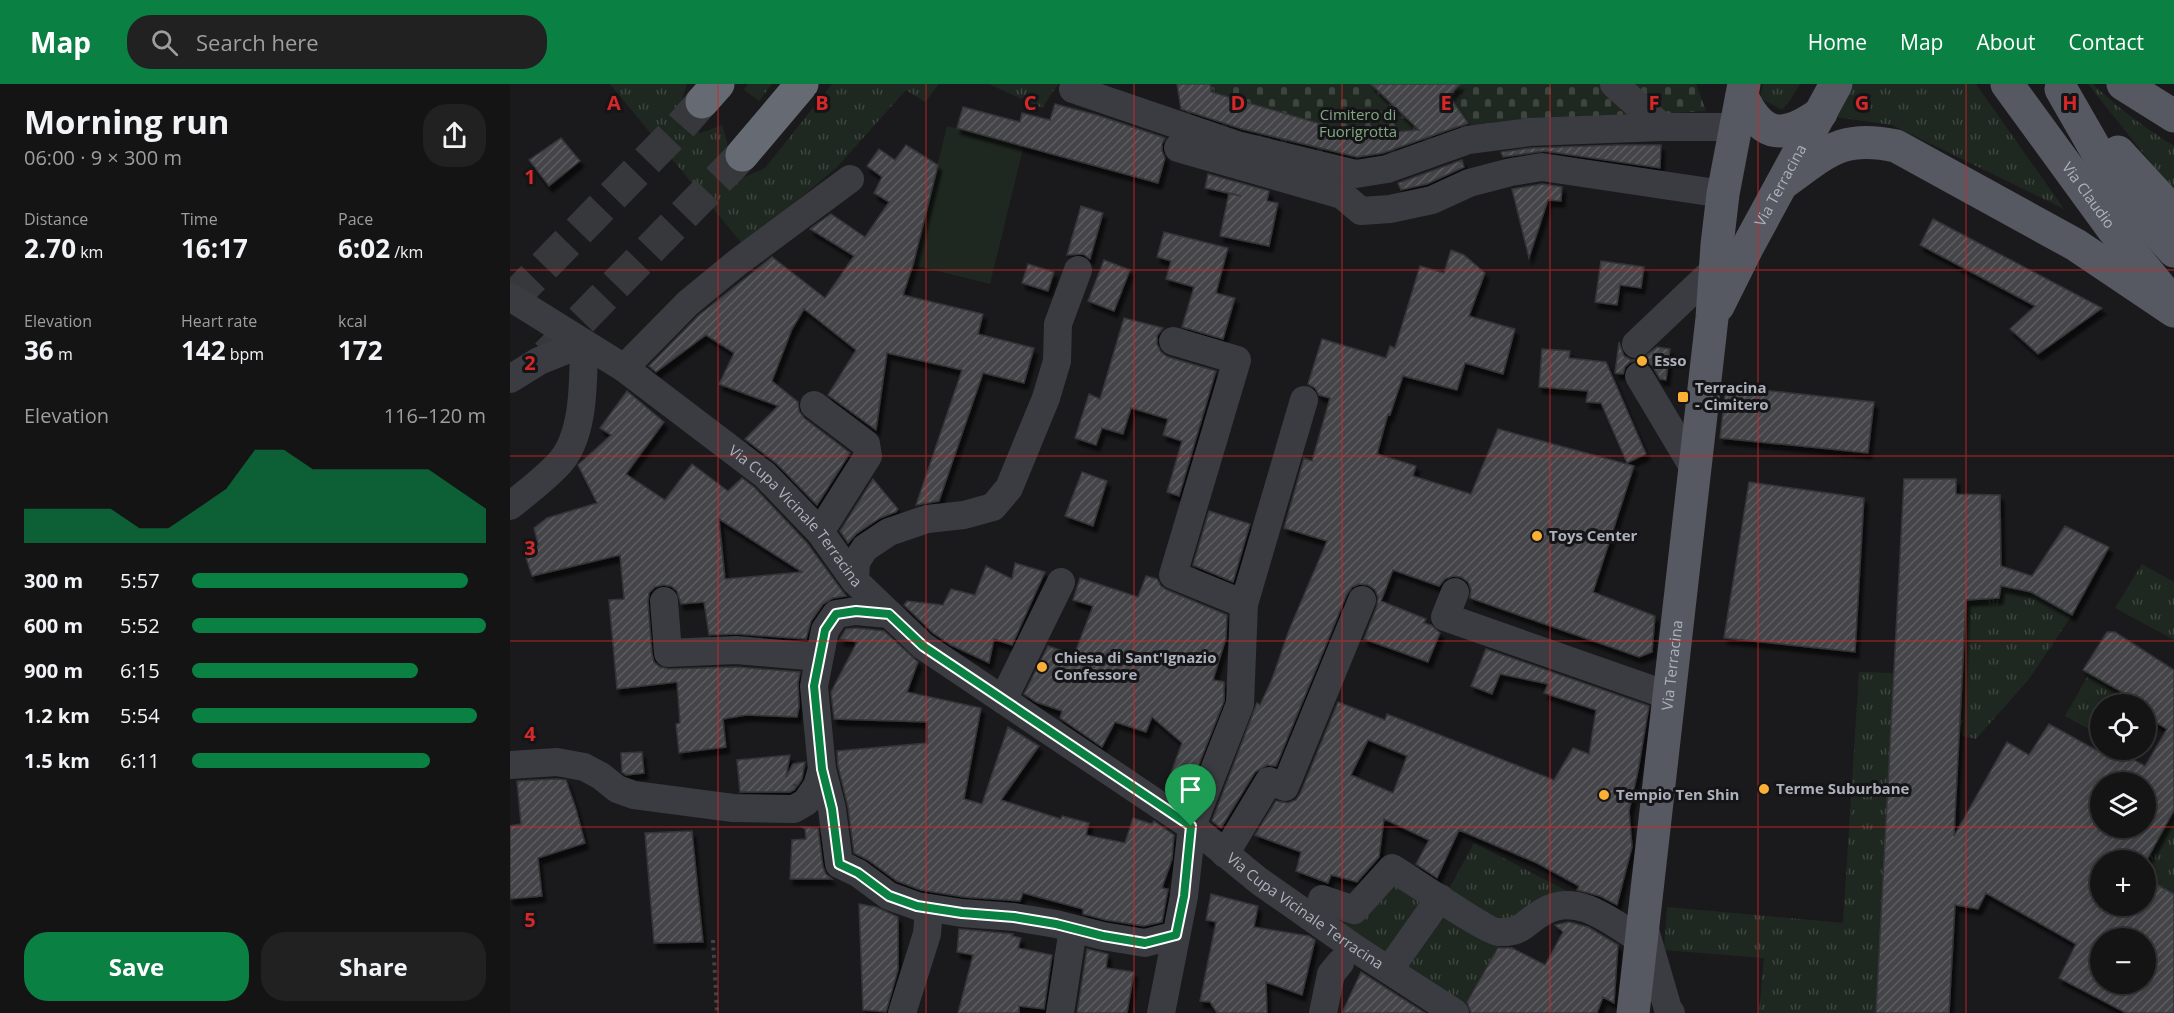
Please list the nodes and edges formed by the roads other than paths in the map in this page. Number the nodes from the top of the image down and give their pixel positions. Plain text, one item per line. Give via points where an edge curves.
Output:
1 (802, 84) edge
2 (1614, 84) edge
3 (1836, 84) edge
4 (2007, 84) edge
5 (2123, 84) edge
6 (2059, 86) edge
7 (1073, 89) dead end
8 (1740, 102) edge
9 (1821, 113) junction
10 (2174, 116) edge
11 (1662, 127) junction
12 (1178, 148) dead end
13 (742, 155) tunnel mouth
14 (850, 179) dead end
15 (1782, 184) junction
16 (1723, 195) junction
17 (2174, 213) edge
18 (2174, 251) edge
19 (1715, 269) junction
20 (1078, 270) dead end
21 (510, 297) edge
22 (2174, 304) edge
23 (2174, 311) edge
24 (1712, 318) junction
25 (1173, 341) dead end
26 (584, 343) junction
27 (1636, 344) dead end
28 (624, 368) junction
29 (1639, 376) dead end
30 (510, 379) edge
31 (1304, 400) dead end
32 (814, 405) dead end
33 (1695, 470) junction
34 (510, 506) edge
35 (820, 532) junction
36 (855, 581) junction
37 (1061, 582) dead end
38 (1455, 592) dead end
39 (1362, 600) dead end
40 (664, 602) dead end
41 (1244, 604) junction
42 (889, 614) junction
43 (819, 657) junction
44 (1670, 696) junction
45 (1004, 700) junction
46 (510, 765) edge
47 (822, 769) junction
48 (1191, 826) junction
49 (1225, 854) junction
50 (1440, 898) junction
51 (1322, 899) dead end
52 (929, 908) junction
53 (1073, 929) junction
54 (1643, 934) junction
55 (1176, 935) junction
56 (1340, 963) dead end
57 (1389, 970) junction
58 (902, 1013) edge
59 (1060, 1013) edge
60 (1161, 1013) edge
61 (1323, 1013) edge
62 (1455, 1013) edge
63 (1633, 1013) edge
64 (1671, 1013) edge

1 - 13 highway
2 - 11 street
3 - 9 main road, Via Terracina
4 - 22 main road, Via Claudio via 2112,228
5 - 10 main road
6 - 17 main road, Via Claudio
6 - 18 main road, Via Claudio via 2104,164
7 - 11 street via 1237,145 1356,174 1387,169 1468,140 1530,132
8 - 9 main road via 1766,128 1777,132 1803,126
8 - 11 street
8 - 16 main road, Via Terracina
9 - 15 main road, Via Terracina
12 - 16 street via 1342,195 1360,211 1432,200 1470,183 1542,167
14 - 28 street via 688,303
15 - 23 main road via 1831,149 1873,141 1896,146 2076,245
15 - 24 main road, Via Terracina
16 - 19 main road, Via Terracina
19 - 24 main road, Via Terracina
19 - 27 street
20 - 36 street via 1059,324 1057,361 1046,398 1009,488 993,507 927,519 890,532 866,548 856,562
21 - 26 street, Via Cupa Vicinale Terracina
24 - 33 main road, Via Terracina
25 - 41 street via 1237,360 1173,575
26 - 28 street, Via Cupa Vicinale Terracina
26 - 30 street via 539,361
26 - 34 street via 576,434 562,460
28 - 35 street, Via Cupa Vicinale Terracina via 765,475
29 - 33 street
31 - 41 street
32 - 35 street via 866,444 868,456
33 - 44 main road, Via Terracina
35 - 36 street, Via Cupa Vicinale Terracina
36 - 42 street, Via Cupa Vicinale Terracina
37 - 45 street
38 - 44 street via 1445,617
39 - 49 street via 1285,788 1269,781
40 - 43 street via 668,653 736,650
41 - 48 street via 1240,704
42 - 43 street via 836,614 825,630
42 - 45 street, Via Cupa Vicinale Terracina via 923,646
43 - 47 street via 814,686
44 - 54 main road, Via Terracina
45 - 48 street, Via Cupa Vicinale Terracina
46 - 47 street via 557,762 584,767 617,789 634,795 733,808 794,810 806,802 817,786
47 - 52 street via 839,864 889,896
48 - 49 street, Via Cupa Vicinale Terracina
48 - 55 street
49 - 57 street, Via Cupa Vicinale Terracina
50 - 51 street via 1392,868 1354,910
50 - 54 street via 1495,932 1519,931 1543,911 1566,904 1590,909
50 - 57 street
52 - 53 street via 1014,917
52 - 58 street via 927,934
53 - 55 street via 1145,943
53 - 59 street
54 - 63 main road, Via Terracina
54 - 64 street
55 - 60 street
56 - 61 street via 1331,974
57 - 62 street, Via Cupa Vicinale Terracina

